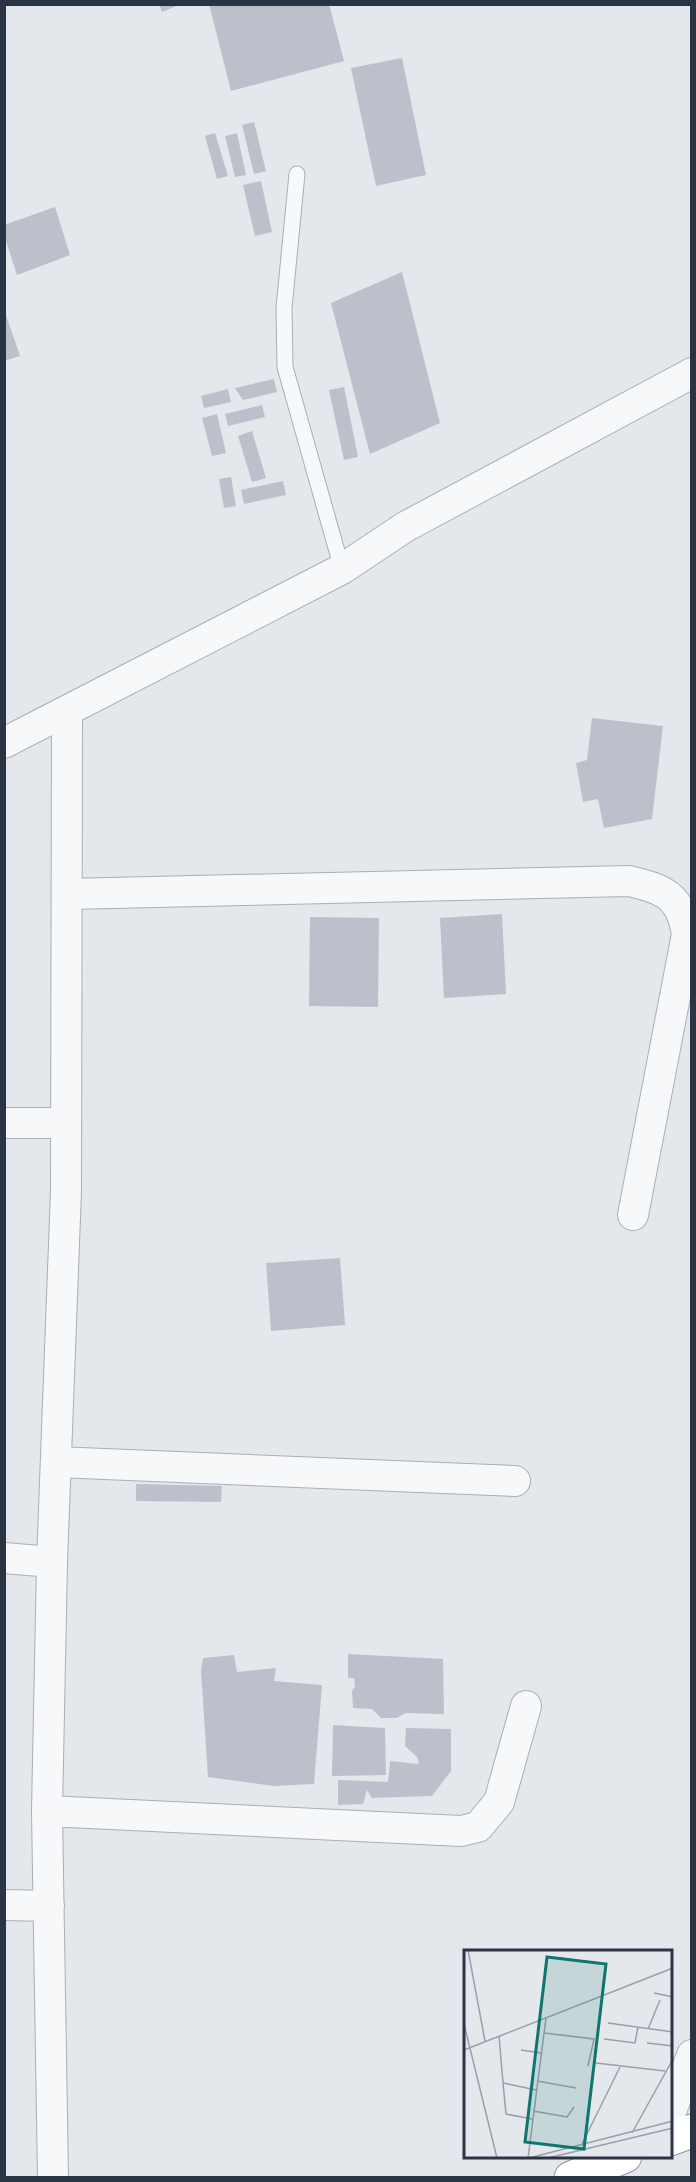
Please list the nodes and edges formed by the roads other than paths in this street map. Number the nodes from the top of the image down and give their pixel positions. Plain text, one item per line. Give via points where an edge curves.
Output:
1 (297, 174) dead end
2 (692, 373) edge
3 (342, 569) junction
4 (67, 712) junction
5 (4, 743) edge
6 (67, 894) junction
7 (4, 1123) edge
8 (66, 1123) junction
9 (633, 1215) dead end
10 (56, 1462) junction
11 (516, 1481) dead end
12 (4, 1558) edge
13 (52, 1562) junction
14 (526, 1706) dead end
15 (47, 1811) junction
16 (4, 1905) edge
17 (49, 1906) junction
18 (692, 2055) edge
19 (672, 2109) edge
20 (692, 2131) edge
21 (672, 2138) edge
22 (622, 2158) edge
23 (53, 2178) edge
24 (571, 2178) edge

1 - 3 lane via 284,308 285,367
2 - 3 street via 405,527
3 - 4 street
4 - 5 street
4 - 6 street
6 - 8 street
6 - 9 street via 629,881 661,891 674,900 684,916 687,934
7 - 8 street
8 - 10 street
10 - 11 street
10 - 13 street
12 - 13 street
13 - 15 street
14 - 15 street via 499,1802 478,1827 461,1831
15 - 17 street
16 - 17 street
17 - 23 street
18 - 19 street
20 - 21 highway
22 - 24 highway

